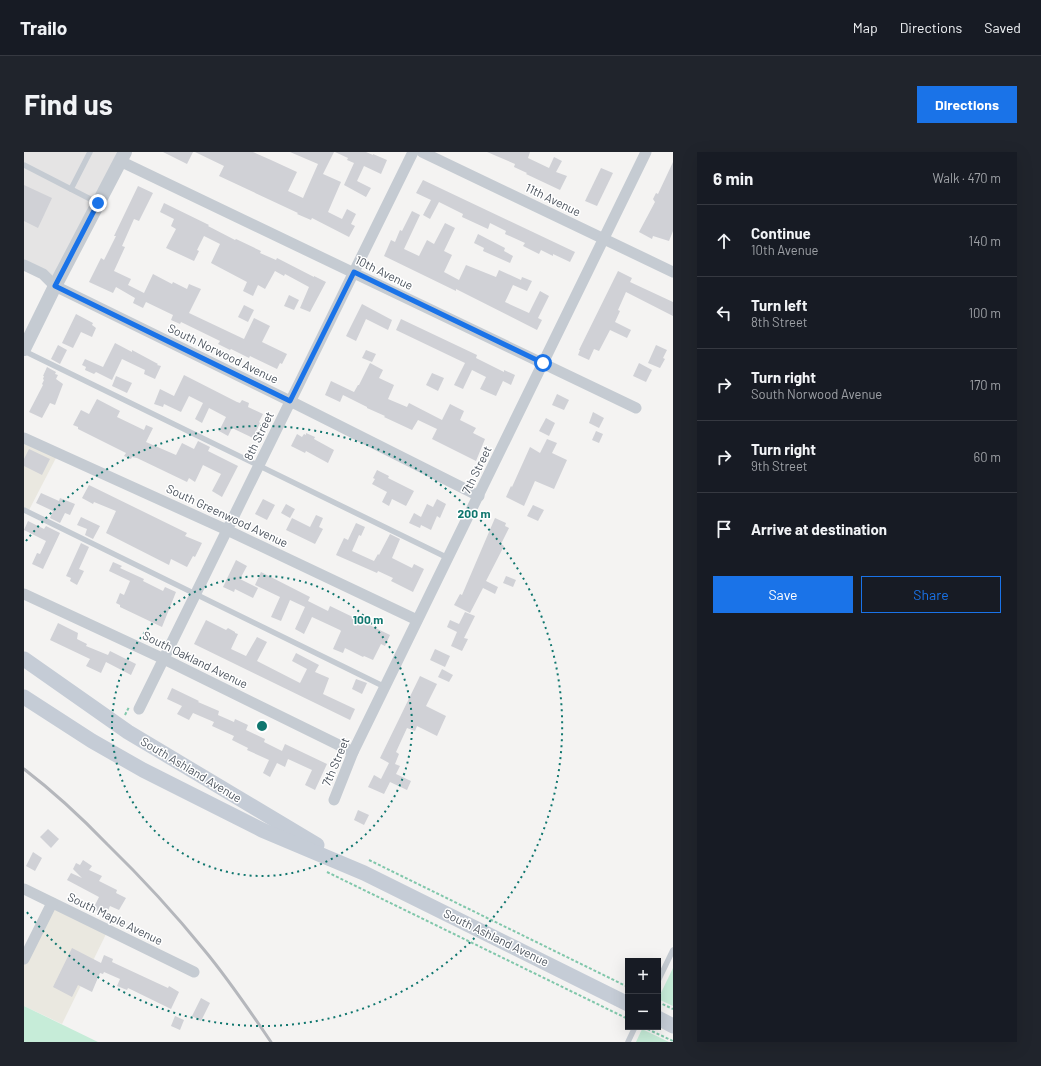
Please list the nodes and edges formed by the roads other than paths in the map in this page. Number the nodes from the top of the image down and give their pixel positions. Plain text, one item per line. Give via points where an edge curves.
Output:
1 (90, 152) edge
2 (413, 152) edge
3 (422, 152) edge
4 (646, 152) edge
5 (123, 156) edge
6 (24, 165) edge
7 (71, 189) junction
8 (98, 203) junction
9 (604, 239) junction
10 (24, 265) edge
11 (354, 272) junction
12 (673, 272) edge
13 (55, 286) junction
14 (24, 350) edge
15 (543, 363) junction
16 (290, 401) junction
17 (636, 408) dead end
18 (24, 438) edge
19 (258, 466) junction
20 (479, 496) junction
21 (24, 510) edge
22 (227, 530) junction
23 (448, 558) junction
24 (24, 594) edge
25 (196, 594) junction
26 (418, 620) junction
27 (24, 659) edge
28 (164, 659) junction
29 (385, 687) junction
30 (24, 698) edge
31 (139, 710) dead end
32 (128, 732) junction
33 (353, 752) junction
34 (117, 756) junction
35 (334, 800) dead end
36 (367, 866) junction
37 (24, 889) edge
38 (52, 902) junction
39 (673, 950) edge
40 (24, 959) edge
41 (194, 972) dead end
42 (661, 975) edge
43 (625, 1002) edge
44 (661, 1020) edge
45 (673, 1026) edge
46 (634, 1030) edge
47 (628, 1042) edge

1 - 7 lane
2 - 11 street, 8th Street
3 - 9 street, 11th Avenue
4 - 9 street, 7th Street
5 - 8 street
5 - 11 street, 10th Avenue
6 - 7 lane
7 - 8 lane
8 - 13 street
9 - 12 street, 11th Avenue
9 - 15 street, 7th Street
10 - 13 street, South Norwood Avenue via 43,274
11 - 15 street, 10th Avenue
11 - 16 street, 8th Street
13 - 14 street
13 - 16 street, South Norwood Avenue
14 - 19 lane
15 - 17 street, 10th Avenue
15 - 20 street, 7th Street
16 - 19 street, 8th Street
16 - 20 street, South Norwood Avenue
18 - 22 street, South Greenwood Avenue
19 - 22 street, 8th Street
19 - 23 lane
20 - 23 street, 7th Street
21 - 25 lane
22 - 25 street, 8th Street
22 - 26 street, South Greenwood Avenue
23 - 26 street, 7th Street
24 - 28 street, South Oakland Avenue
25 - 28 street, 8th Street
25 - 29 lane
26 - 29 street, 7th Street
27 - 32 main road, South Ashland Avenue
28 - 31 street, 8th Street
28 - 33 street, South Oakland Avenue
29 - 33 street, 7th Street
30 - 34 main road, South Ashland Avenue
32 - 34 main road
32 - 36 main road, South Ashland Avenue
33 - 35 street, 7th Street
34 - 36 main road, South Ashland Avenue via 262,830
36 - 43 main road, South Ashland Avenue
37 - 38 street, South Maple Avenue
38 - 40 street
38 - 41 street, South Maple Avenue
39 - 42 lane
44 - 45 main road
46 - 47 lane

